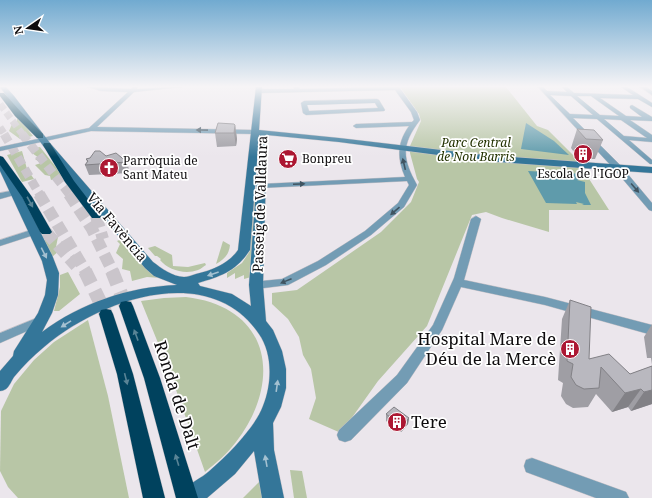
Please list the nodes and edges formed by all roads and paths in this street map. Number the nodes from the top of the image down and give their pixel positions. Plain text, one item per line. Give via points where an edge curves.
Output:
1 (15, 110) edge
2 (111, 110) edge
3 (261, 110) edge
4 (305, 110) edge
5 (376, 110) edge
6 (413, 110) edge
7 (562, 110) edge
8 (590, 110) edge
9 (614, 110) edge
10 (637, 110) edge
11 (568, 116) junction
12 (599, 117) junction
13 (623, 118) junction
14 (651, 119) edge
15 (414, 124) junction
16 (356, 126) dead end
17 (91, 129) junction
18 (259, 133) junction
19 (622, 138) junction
20 (651, 139) edge
21 (43, 140) junction
22 (400, 148) junction
23 (0, 150) edge
24 (0, 160) edge
25 (651, 166) edge
26 (618, 168) junction
27 (410, 179) junction
28 (256, 183) junction
29 (15, 192) junction
30 (0, 196) edge
31 (652, 208) edge
32 (96, 216) tunnel mouth
33 (476, 219) dead end
34 (40, 232) junction
35 (0, 243) edge
36 (184, 282) junction
37 (457, 282) junction
38 (256, 285) junction
39 (160, 290) junction
40 (207, 291) junction
41 (126, 306) tunnel mouth
42 (106, 314) tunnel mouth
43 (259, 320) junction
44 (39, 321) junction
45 (652, 330) edge
46 (0, 338) edge
47 (14, 366) junction
48 (1, 382) edge
49 (264, 423) junction
50 (345, 435) dead end
51 (532, 466) dead end
52 (154, 498) edge
53 (188, 498) edge
54 (273, 498) edge
55 (620, 498) edge

1 - 21 highway
2 - 17 street
3 - 18 street, Passeig de Valldaura
4 - 5 street via 306,113
6 - 15 street via 417,120
7 - 11 street
8 - 12 street
9 - 13 street
10 - 14 street
11 - 12 street
11 - 26 street
12 - 13 street
12 - 19 street
13 - 14 street
13 - 20 street
15 - 16 street
15 - 22 street
18 -> 17 street
17 - 21 street
18 - 22 street
18 - 28 street, Passeig de Valldaura
19 - 20 street
19 - 25 street
21 - 23 street
21 - 32 highway
21 - 36 street, Via Favència via 149,265 159,273
22 - 26 street via 500,160
27 -> 22 street via 404,167
24 - 29 street
24 -> 34 highway via 27,197
25 - 26 street
26 -> 31 street
28 -> 27 street
27 -> 38 street via 413,186 401,205 368,233 322,263 287,281
28 -> 36 street, Passeig de Valldaura via 246,243 240,256 221,271
28 - 38 street, Passeig de Valldaura
29 - 30 street
29 - 34 street
33 - 37 street
34 - 35 street
34 -> 44 street via 51,267 53,287
36 - 39 street, Passeig de Valldaura
36 - 40 street, Via Favència
37 - 45 street via 545,301
37 - 50 street via 438,327 426,347 402,379
38 - 43 street, Passeig de Valldaura
39 - 40 street
39 -> 47 street via 118,299 80,315 39,342
40 - 43 street, Via Favència via 237,303
53 -> 41 highway, Ronda de Dalt via 152,378
42 -> 52 highway via 125,374
49 -> 43 street via 276,394 278,370 273,343
44 - 46 street
44 - 47 street
47 - 48 street
49 - 53 street via 240,454 211,482
54 -> 49 street via 264,450
51 - 55 street

